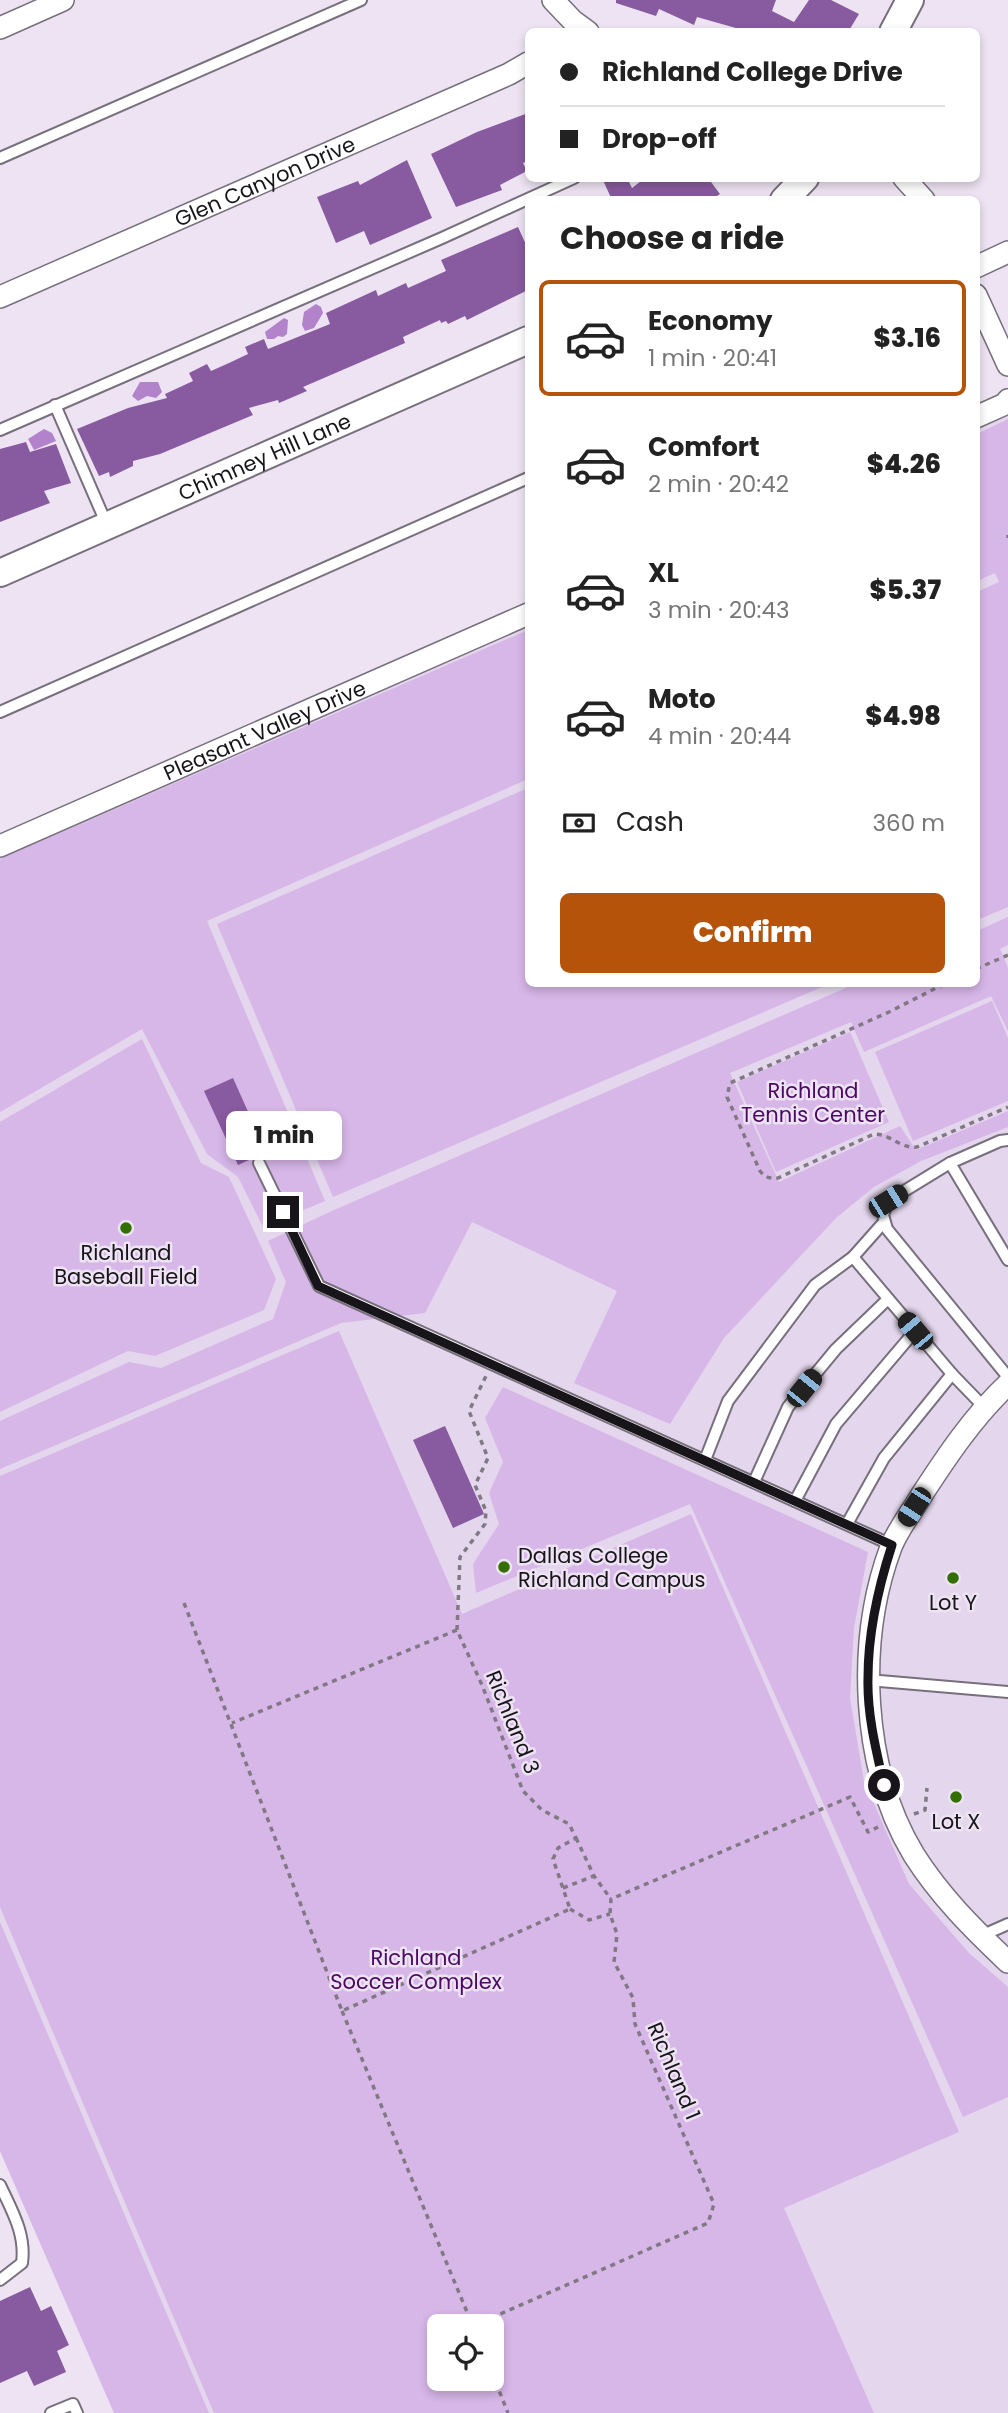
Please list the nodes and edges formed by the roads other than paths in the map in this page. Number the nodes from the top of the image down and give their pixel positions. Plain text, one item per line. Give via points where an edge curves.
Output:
1 (63, 0) edge
2 (361, 0) edge
3 (553, 0) edge
4 (910, 0) edge
5 (0, 27) edge
6 (575, 28) edge
7 (895, 28) edge
8 (525, 65) edge
9 (0, 158) edge
10 (565, 182) edge
11 (800, 182) edge
12 (908, 182) edge
13 (535, 196) edge
14 (788, 196) edge
15 (920, 196) edge
16 (525, 201) edge
17 (1008, 252) edge
18 (980, 265) edge
19 (0, 297) edge
20 (980, 304) edge
21 (525, 341) edge
22 (1008, 365) edge
23 (1008, 400) edge
24 (55, 405) junction
25 (980, 415) edge
26 (0, 429) edge
27 (525, 479) edge
28 (107, 525) junction
29 (0, 573) edge
30 (525, 615) edge
31 (0, 712) edge
32 (0, 846) edge
33 (1008, 1140) edge
34 (259, 1163) dead end
35 (950, 1163) junction
36 (884, 1222) junction
37 (853, 1257) junction
38 (1008, 1260) edge
39 (888, 1299) junction
40 (915, 1331) junction
41 (952, 1374) junction
42 (1008, 1377) edge
43 (1008, 1384) edge
44 (984, 1407) junction
45 (705, 1460) junction
46 (754, 1482) junction
47 (795, 1501) junction
48 (847, 1524) junction
49 (892, 1545) junction
50 (867, 1680) junction
51 (1008, 1692) edge
52 (1008, 1924) edge
53 (981, 1936) junction
54 (1008, 1962) edge
55 (0, 2185) edge
56 (0, 2280) edge
57 (51, 2413) edge
58 (77, 2413) edge

1 - 5 street
2 - 9 lane
3 - 6 street
4 - 7 street
8 - 19 street, Glen Canyon Drive
10 - 13 lane
11 - 14 street
12 - 15 street
16 - 24 lane
17 - 18 street
20 - 22 street
21 - 28 street, Chimney Hill Lane
23 - 25 street
24 - 26 lane
24 - 28 lane
27 - 31 lane
28 - 29 street, Chimney Hill Lane
30 - 32 street, Pleasant Valley Drive
33 - 35 lane
34 - 45 lane via 318,1286
35 - 36 lane via 888,1201
35 - 38 lane
36 - 37 lane
36 - 42 lane
37 - 39 lane
37 - 45 lane via 815,1285 728,1401
39 - 40 lane
39 - 46 lane via 836,1349 788,1407
40 - 41 lane
40 - 47 lane via 836,1424
41 - 44 lane
41 - 48 lane via 884,1458
43 - 44 street
44 - 49 street via 946,1455
45 - 46 lane
46 - 47 lane
47 - 48 lane
48 - 49 lane
49 - 50 street via 870,1634
50 - 51 lane
50 - 53 street via 877,1753 896,1820 937,1889
52 - 53 lane
53 - 54 street
55 - 56 lane via 24,2248 22,2263
57 - 58 lane via 73,2404

